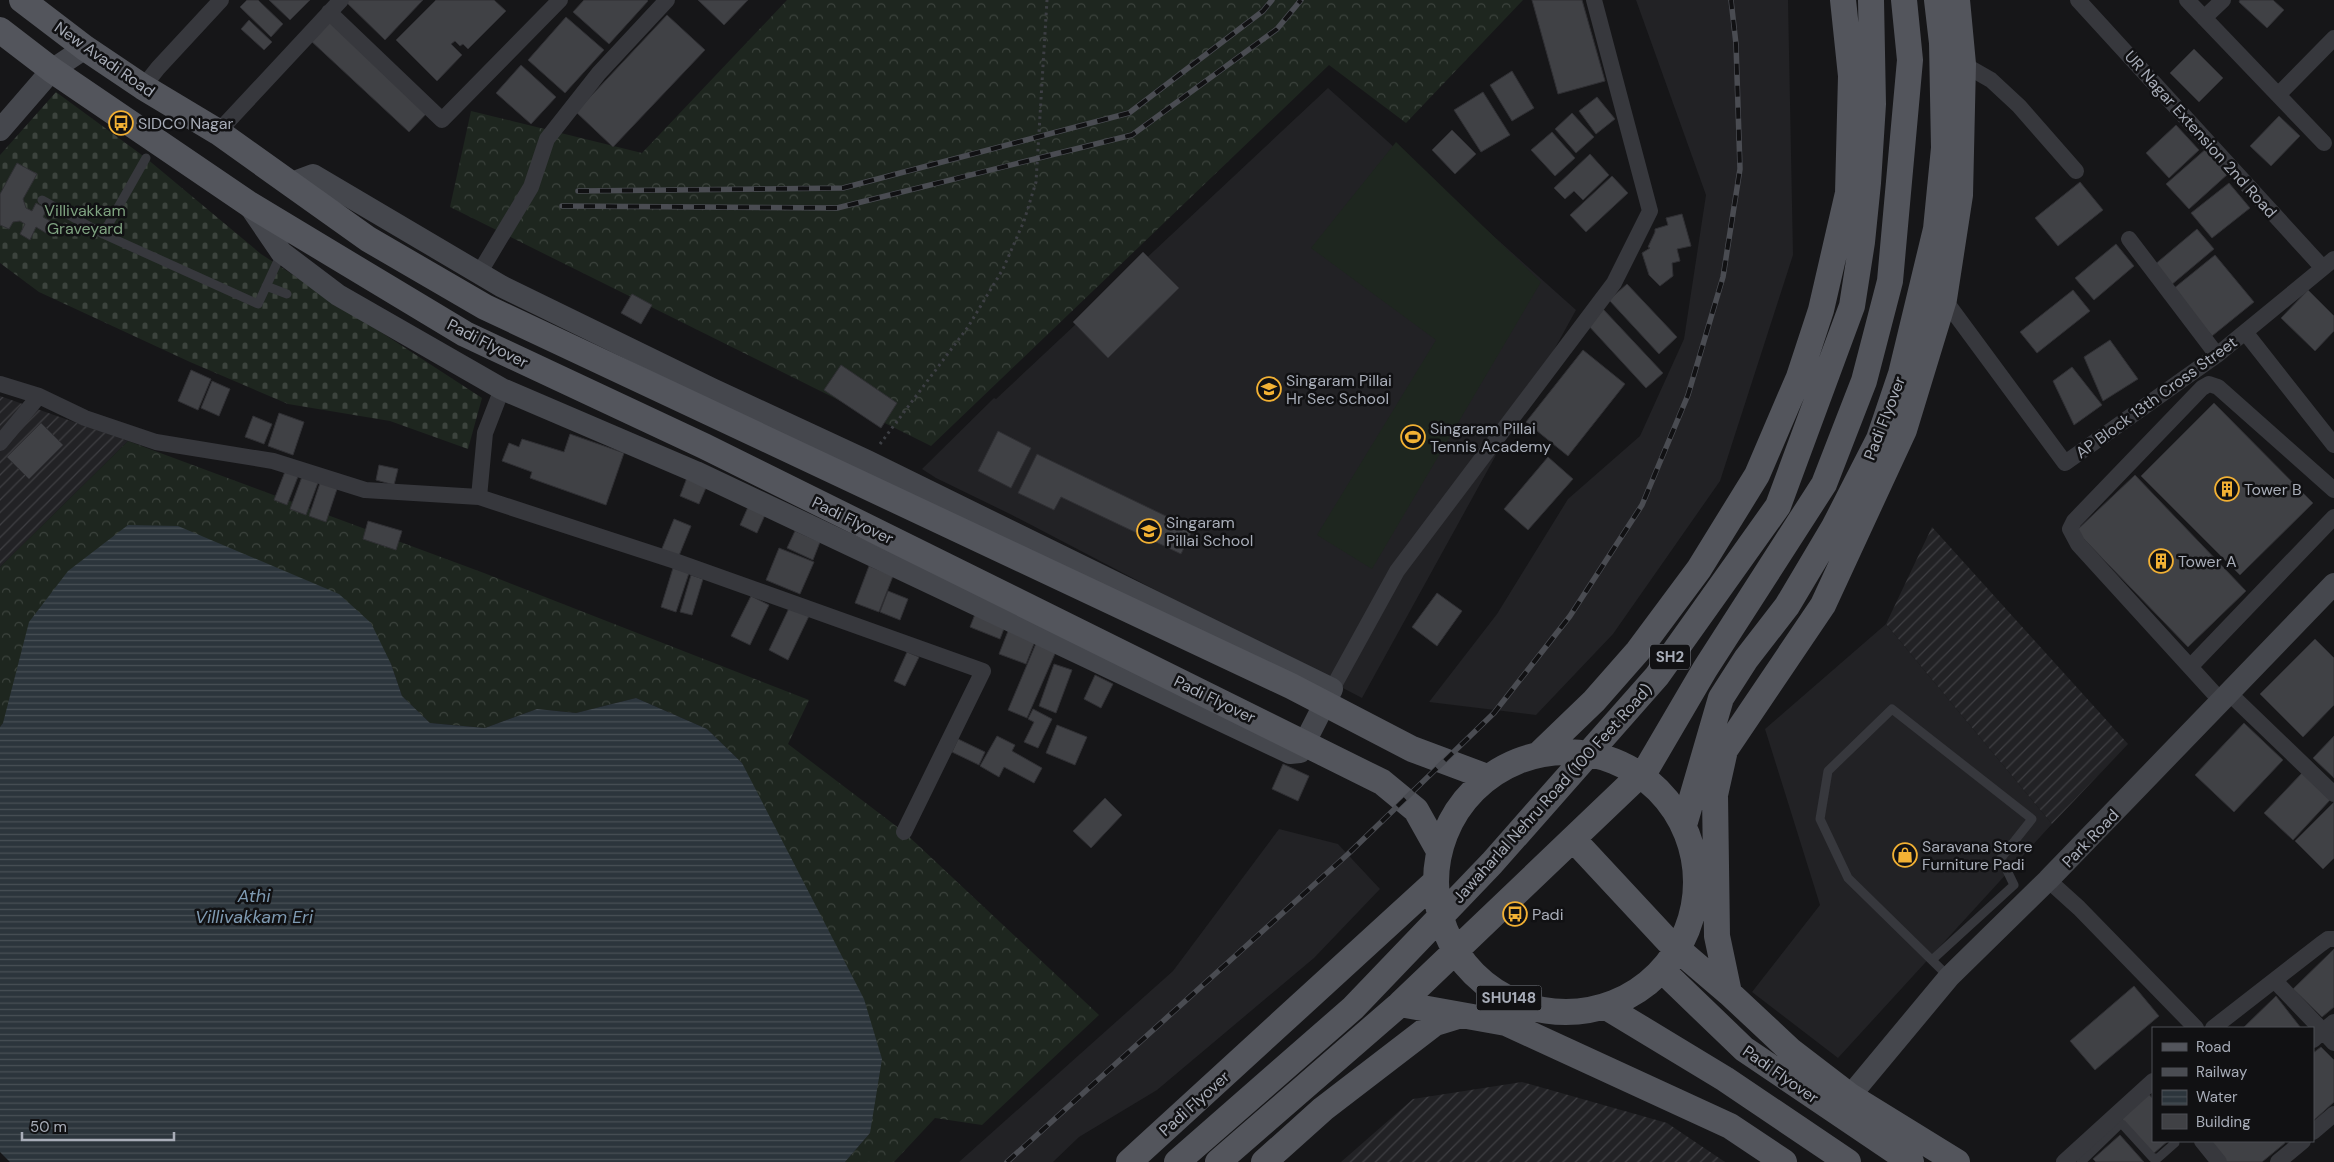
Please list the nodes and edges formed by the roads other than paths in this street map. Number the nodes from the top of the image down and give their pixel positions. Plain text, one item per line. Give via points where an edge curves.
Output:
1 (22, 0) edge
2 (221, 0) edge
3 (341, 0) edge
4 (560, 0) edge
5 (667, 0) edge
6 (1594, 0) edge
7 (1844, 0) edge
8 (1871, 0) edge
9 (1904, 0) edge
10 (1937, 0) edge
11 (1957, 0) edge
12 (2078, 0) edge
13 (2187, 0) edge
14 (2223, 0) edge
15 (329, 12) junction
16 (2204, 18) junction
17 (0, 30) edge
18 (2334, 38) edge
19 (85, 48) junction
20 (1963, 64) junction
21 (52, 70) junction
22 (143, 87) junction
23 (2278, 95) junction
24 (0, 130) edge
25 (218, 132) junction
26 (2324, 144) dead end
27 (146, 158) dead end
28 (2076, 171) dead end
29 (289, 184) junction
30 (42, 200) dead end
31 (249, 204) junction
32 (103, 234) junction
33 (2129, 239) dead end
34 (281, 252) junction
35 (2329, 263) edge
36 (478, 275) junction
37 (266, 286) junction
38 (287, 294) dead end
39 (1944, 299) junction
40 (2245, 332) junction
41 (2217, 355) junction
42 (0, 384) edge
43 (502, 389) junction
44 (39, 396) junction
45 (0, 443) edge
46 (2334, 445) edge
47 (2334, 490) edge
48 (479, 497) junction
49 (2334, 517) edge
50 (2334, 584) edge
51 (1725, 638) junction
52 (2190, 668) junction
53 (1775, 677) junction
54 (1332, 689) junction
55 (2226, 698) junction
56 (1540, 753) junction
57 (1487, 777) junction
58 (2334, 794) edge
59 (1684, 824) junction
60 (904, 832) dead end
61 (1573, 840) junction
62 (1439, 851) junction
63 (2048, 880) junction
64 (1435, 882) junction
65 (2334, 939) edge
66 (1932, 960) junction
67 (1663, 971) junction
68 (1949, 977) junction
69 (2275, 981) junction
70 (1729, 993) junction
71 (1400, 1004) junction
72 (1521, 1004) junction
73 (1606, 1007) junction
74 (2195, 1027) edge
75 (2214, 1027) edge
76 (2326, 1034) edge
77 (1790, 1050) junction
78 (2152, 1082) edge
79 (1850, 1096) junction
80 (2334, 1114) edge
81 (1730, 1126) junction
82 (2314, 1131) edge
83 (2203, 1142) edge
84 (2175, 1143) dead end
85 (2297, 1143) edge
86 (1129, 1162) edge
87 (1177, 1162) edge
88 (1218, 1162) edge
89 (1264, 1162) edge
90 (1784, 1162) edge
91 (1848, 1162) edge
92 (1911, 1162) edge
93 (1956, 1162) edge
94 (2064, 1162) edge
95 (2080, 1162) edge
96 (2219, 1162) edge
97 (2278, 1162) edge

1 - 19 main road, New Avadi Road
2 - 22 street
3 - 15 street
4 - 15 street via 442,120
5 - 36 street via 599,73 547,139 531,187
6 - 54 street via 1650,211 1614,283 1396,571
7 - 56 main road via 1851,76 1848,193 1821,310 1799,377 1757,475 1699,569 1638,651 1594,701
8 - 87 main road, Jawaharlal Nehru Road (100 Feet Road) / SH2 via 1873,104 1869,173 1852,306 1778,506 1657,676 1492,863 1353,1008
9 - 51 main road, SH2 via 1910,60 1890,281 1864,381 1824,484
10 - 59 main road, Padi Flyover via 1942,43 1944,148 1940,192 1936,229 1901,374 1879,440 1834,527 1787,606 1721,698
11 - 20 main road
12 - 35 street, UR Nagar Extension 2nd Road
13 - 16 street
14 - 16 street
15 - 25 street
16 - 23 street
17 - 21 main road
18 - 23 street
19 - 21 street
19 - 22 main road, New Avadi Road
20 - 28 street via 1991,80 2012,99
20 - 39 main road via 1960,195
21 - 24 street
21 - 31 main road
22 - 25 main road, New Avadi Road
23 - 26 street
25 - 29 main road, New Avadi Road
27 - 32 lane
29 - 36 street via 313,176
29 - 57 main road, Padi Flyover via 368,239 485,307 1291,686 1412,749
30 - 32 lane
31 - 34 street
31 - 62 main road, Padi Flyover via 465,334 713,450 1382,782 1416,810
32 - 37 lane via 258,304
33 - 41 street
34 - 37 lane
34 - 43 street via 338,295
35 - 40 street, AP Block 13th Cross Street
36 - 54 street
37 - 38 lane
39 - 41 street, AP Block 13th Cross Street via 2065,462
39 - 53 main road via 1904,430 1823,605
40 - 41 street, AP Block 13th Cross Street
40 - 46 street
42 - 44 street
43 - 48 street via 485,433
43 - 54 street via 696,472 1290,753 1300,752
44 - 45 street
44 - 48 street via 85,418 156,442 274,462 365,490
47 - 52 street via 2218,387 2209,384 2074,521 2070,529 2078,544
48 - 60 street via 675,561 983,671
49 - 52 street
50 - 55 street, Park Road
51 - 53 main road
51 - 61 main road, SH2 via 1647,768
52 - 55 street
53 - 70 main road via 1725,750 1715,796 1716,936
55 - 58 street
55 - 63 street, Park Road
56 - 57 main road, SHU148 via 1512,762
56 - 59 main road, SHU148 via 1583,752 1624,764 1659,790
57 - 62 main road, SHU148 via 1456,810
59 - 67 main road, SHU148 via 1696,862 1696,902 1685,939
61 - 70 main road via 1667,940
61 - 71 main road, SH2
62 - 64 main road, SHU148
63 - 68 street, Park Road
63 - 74 street
64 - 72 main road, SHU148 via 1439,914 1451,943 1469,969 1493,990
64 - 86 main road, Padi Flyover
65 - 69 street via 2328,939
66 - 66 lane via 1848,878 1820,819 1828,771 1892,709 2032,819 2001,858 2014,885
66 - 68 lane
67 - 73 main road, SHU148 via 1637,993
67 - 92 main road, Padi Flyover via 1744,1049
68 - 79 street, Park Road
69 - 75 street
69 - 76 street
70 - 77 main road
71 - 81 main road via 1506,1023
71 - 88 main road, SH2
72 - 73 main road, SHU148 via 1563,1012
72 - 89 main road via 1476,1011 1435,1023 1323,1110
73 - 91 main road via 1725,1079
77 - 79 main road
77 - 81 main road
78 - 94 street
79 - 93 main road
80 - 82 street
81 - 90 main road
83 - 96 street
84 - 95 lane via 2158,1158 2153,1158 2119,1124
85 - 97 street

